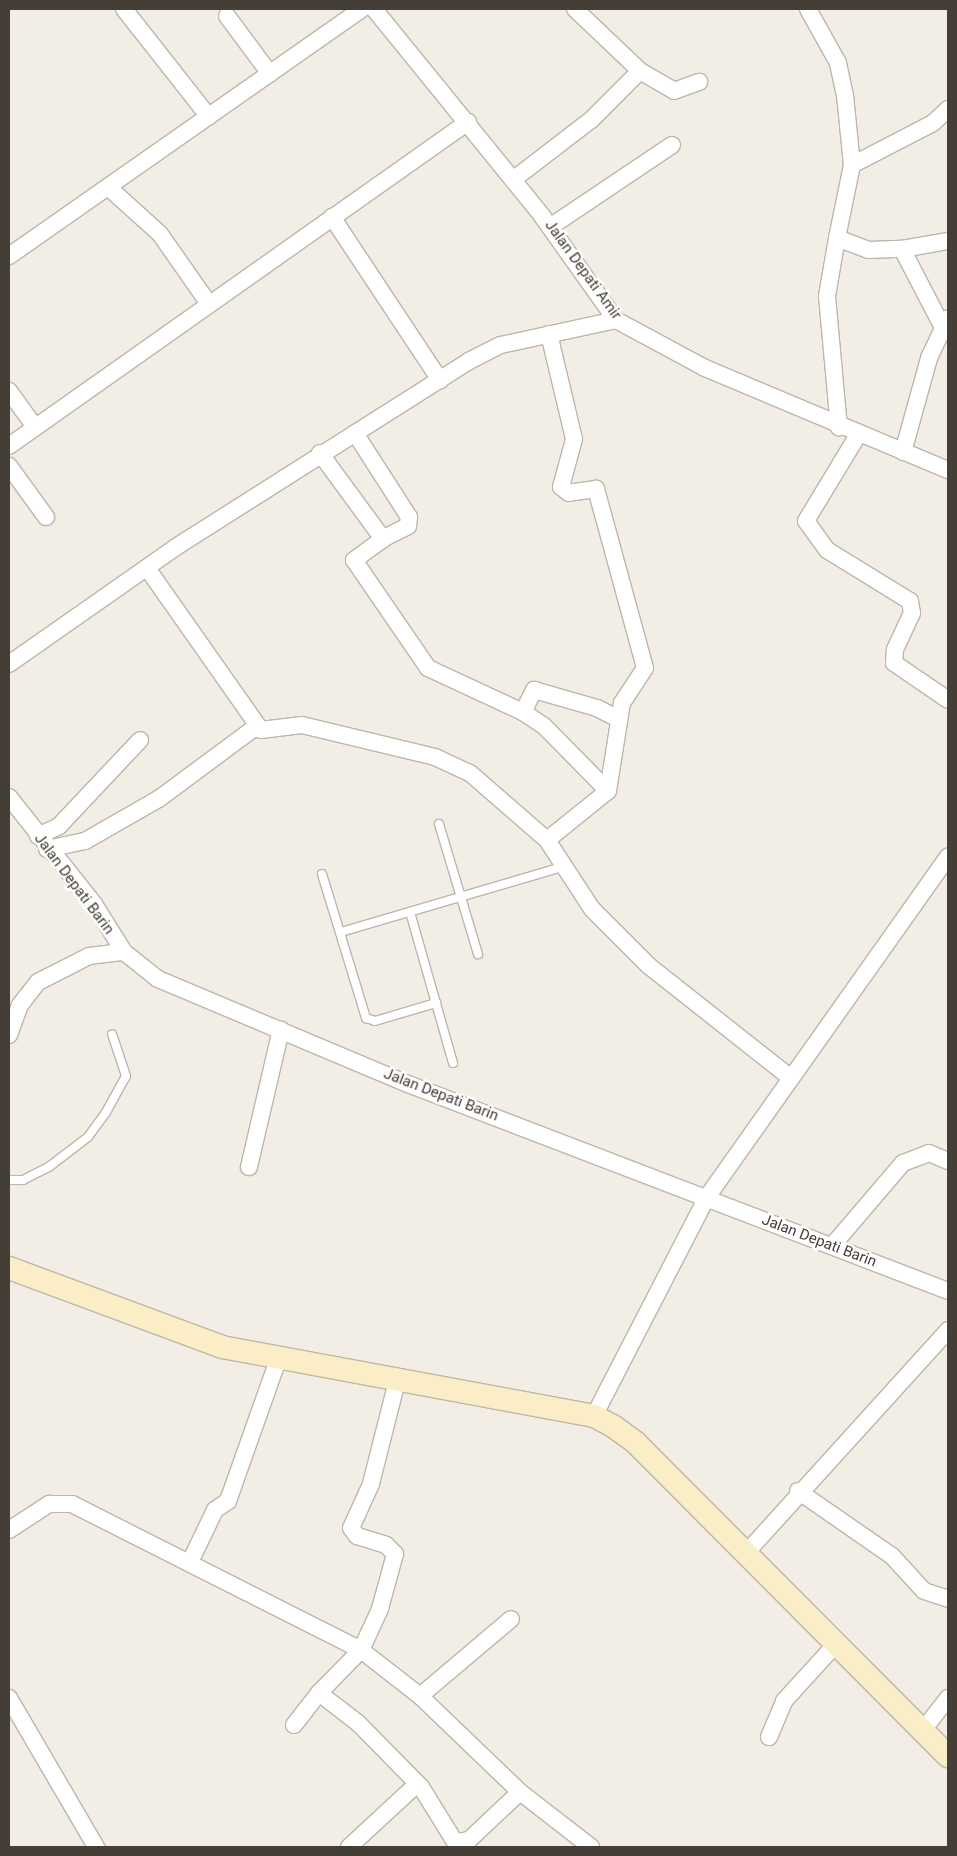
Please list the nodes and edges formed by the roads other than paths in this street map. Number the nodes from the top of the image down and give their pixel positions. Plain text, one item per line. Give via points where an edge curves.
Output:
1 (124, 9) edge
2 (362, 9) edge
3 (374, 9) edge
4 (575, 9) edge
5 (808, 9) edge
6 (228, 16) dead end
7 (640, 71) junction
8 (270, 74) junction
9 (699, 82) dead end
10 (948, 109) edge
11 (209, 117) junction
12 (468, 122) junction
13 (672, 145) dead end
14 (852, 165) junction
15 (514, 179) junction
16 (108, 187) junction
17 (332, 218) junction
18 (550, 227) junction
19 (837, 238) junction
20 (948, 241) edge
21 (902, 249) junction
22 (9, 256) edge
23 (209, 304) junction
24 (616, 320) junction
25 (945, 322) edge
26 (549, 334) junction
27 (440, 380) junction
28 (9, 391) edge
29 (35, 427) junction
30 (839, 427) junction
31 (355, 432) junction
32 (858, 435) junction
33 (9, 446) edge
34 (903, 452) junction
35 (320, 453) junction
36 (9, 466) edge
37 (948, 470) edge
38 (46, 517) dead end
39 (383, 539) junction
40 (146, 568) junction
41 (9, 664) edge
42 (948, 700) edge
43 (522, 712) junction
44 (619, 720) junction
45 (257, 726) junction
46 (140, 740) dead end
47 (608, 790) junction
48 (9, 797) edge
49 (439, 824) dead end
50 (59, 826) junction
51 (38, 836) junction
52 (546, 840) junction
53 (52, 848) junction
54 (947, 861) edge
55 (562, 868) junction
56 (322, 874) dead end
57 (462, 896) junction
58 (410, 912) junction
59 (341, 932) junction
60 (124, 952) junction
61 (478, 954) dead end
62 (436, 1003) junction
63 (281, 1030) junction
64 (112, 1034) dead end
65 (9, 1035) edge
66 (453, 1063) dead end
67 (791, 1078) junction
68 (948, 1161) edge
69 (250, 1167) dead end
70 (9, 1180) edge
71 (707, 1197) junction
72 (832, 1246) junction
73 (9, 1268) edge
74 (948, 1291) edge
75 (948, 1330) edge
76 (278, 1360) junction
77 (397, 1382) junction
78 (594, 1416) junction
79 (798, 1491) junction
80 (9, 1530) edge
81 (746, 1553) junction
82 (190, 1562) junction
83 (948, 1599) edge
84 (511, 1618) dead end
85 (837, 1643) junction
86 (361, 1650) junction
87 (319, 1693) junction
88 (420, 1696) junction
89 (9, 1698) edge
90 (948, 1698) edge
91 (294, 1725) dead end
92 (923, 1730) junction
93 (769, 1737) dead end
94 (948, 1756) edge
95 (417, 1784) junction
96 (520, 1792) junction
97 (472, 1843) edge
98 (96, 1847) edge
99 (349, 1847) edge
100 (592, 1847) edge

1 - 11 street
2 - 8 street
3 - 12 street, Jalan Depati Amir
4 - 7 street
5 - 14 street via 838,63
6 - 8 street
7 - 9 street via 674,91
7 - 15 street via 591,120
8 - 11 street
10 - 14 street via 933,124
11 - 16 street
12 - 15 street, Jalan Depati Amir
12 - 17 street
13 - 18 street
14 - 19 street
15 - 18 street, Jalan Depati Amir
16 - 22 street
16 - 23 street via 160,234
17 - 23 street
17 - 27 street
18 - 24 street, Jalan Depati Amir
19 - 21 street via 868,250
19 - 30 street via 827,296
20 - 21 street
21 - 25 street
23 - 29 street
24 - 26 street
24 - 30 street, Jalan Depati Amir via 705,368
25 - 34 street via 919,389
26 - 27 street via 501,345
26 - 44 street via 574,439 561,487 567,493 596,489 643,662 644,672 623,699
27 - 31 street
28 - 29 street
29 - 33 street
30 - 32 street, Jalan Depati Amir
31 - 35 street
31 - 39 street via 408,517 408,526
32 - 34 street, Jalan Depati Amir
32 - 42 street via 806,522 827,550 910,601 912,613 895,649 894,663
34 - 37 street, Jalan Depati Amir
35 - 39 street
35 - 40 street
36 - 38 street
39 - 43 street via 354,560 420,660 440,675
40 - 41 street
40 - 45 street via 235,688
43 - 44 street via 534,690 597,708
43 - 47 street via 544,726
44 - 47 street
45 - 52 street via 270,732 293,724 312,726 442,760 485,784
45 - 53 street via 160,798 85,841
46 - 50 street
47 - 52 street
48 - 51 street, Jalan Depati Barin
49 - 57 lane
50 - 51 street
50 - 53 street
51 - 53 street, Jalan Depati Barin
52 - 55 street
53 - 60 street, Jalan Depati Barin via 94,904
54 - 67 street
55 - 57 lane
55 - 67 street via 592,909 649,966
56 - 59 lane
57 - 58 lane
57 - 61 lane
58 - 59 lane
58 - 62 lane
59 - 62 lane via 368,1019
60 - 63 street, Jalan Depati Barin via 158,979
60 - 65 street via 89,956 38,982 20,1004
62 - 66 lane
63 - 69 street
63 - 71 street, Jalan Depati Barin via 408,1084
64 - 70 lane via 126,1076 105,1114 88,1137 50,1166 23,1180
67 - 71 street
68 - 72 street via 929,1154 903,1163
71 - 72 street, Jalan Depati Barin
71 - 78 street
72 - 74 street, Jalan Depati Barin
73 - 76 main road via 222,1346
75 - 79 street
76 - 77 main road
76 - 82 street via 228,1501 215,1510
77 - 78 main road
77 - 86 street via 371,1484 351,1525 356,1536 386,1545 395,1554 380,1608
78 - 81 main road via 636,1443
79 - 81 street
79 - 83 street via 892,1556 924,1591
80 - 82 street via 49,1504 72,1504
81 - 85 main road
82 - 86 street
84 - 88 street
85 - 92 main road
85 - 93 street via 784,1701
86 - 87 street
86 - 88 street
87 - 91 street
87 - 95 street via 358,1723
88 - 96 street
89 - 98 street
90 - 92 street
92 - 94 main road
95 - 97 street via 450,1838 455,1842
95 - 99 street
96 - 97 street
96 - 100 street

